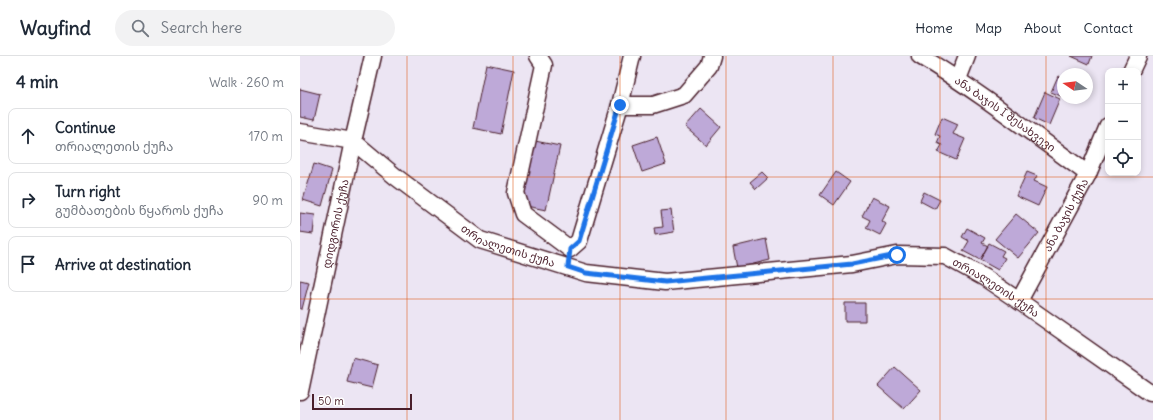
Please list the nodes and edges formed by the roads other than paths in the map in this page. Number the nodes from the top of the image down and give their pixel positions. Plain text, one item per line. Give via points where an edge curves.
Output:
1 (373, 56) edge
2 (632, 56) edge
3 (712, 56) edge
4 (920, 56) edge
5 (967, 56) edge
6 (1138, 56) edge
7 (543, 59) edge
8 (1132, 68) edge
9 (958, 79) junction
10 (620, 105) junction
11 (300, 132) edge
12 (1105, 133) edge
13 (353, 141) junction
14 (1088, 174) junction
15 (570, 249) junction
16 (568, 267) junction
17 (1019, 301) junction
18 (300, 391) edge
19 (1153, 393) edge

1 - 13 street, დიდგორის ქუჩა
2 - 10 street
3 - 10 street via 709,66 684,95 653,106
4 - 9 street, ანა ბაჯის I შესახვევი
5 - 9 street
6 - 8 street
7 - 15 street via 516,193 523,214
9 - 14 street, ანა ბაჯის I შესახვევი
10 - 15 street via 579,241
11 - 13 street
12 - 14 street, ანა ბაჯის ქუჩა
13 - 16 street, თრიალეთის ქუჩა via 480,240
13 - 18 street, დიდგორის ქუჩა
14 - 17 street, ანა ბაჯის ქუჩა
15 - 16 street
16 - 17 street, თრიალეთის ქუჩა via 586,273 665,282 852,264 897,255 945,256
17 - 19 street, თრიალეთის ქუჩა

